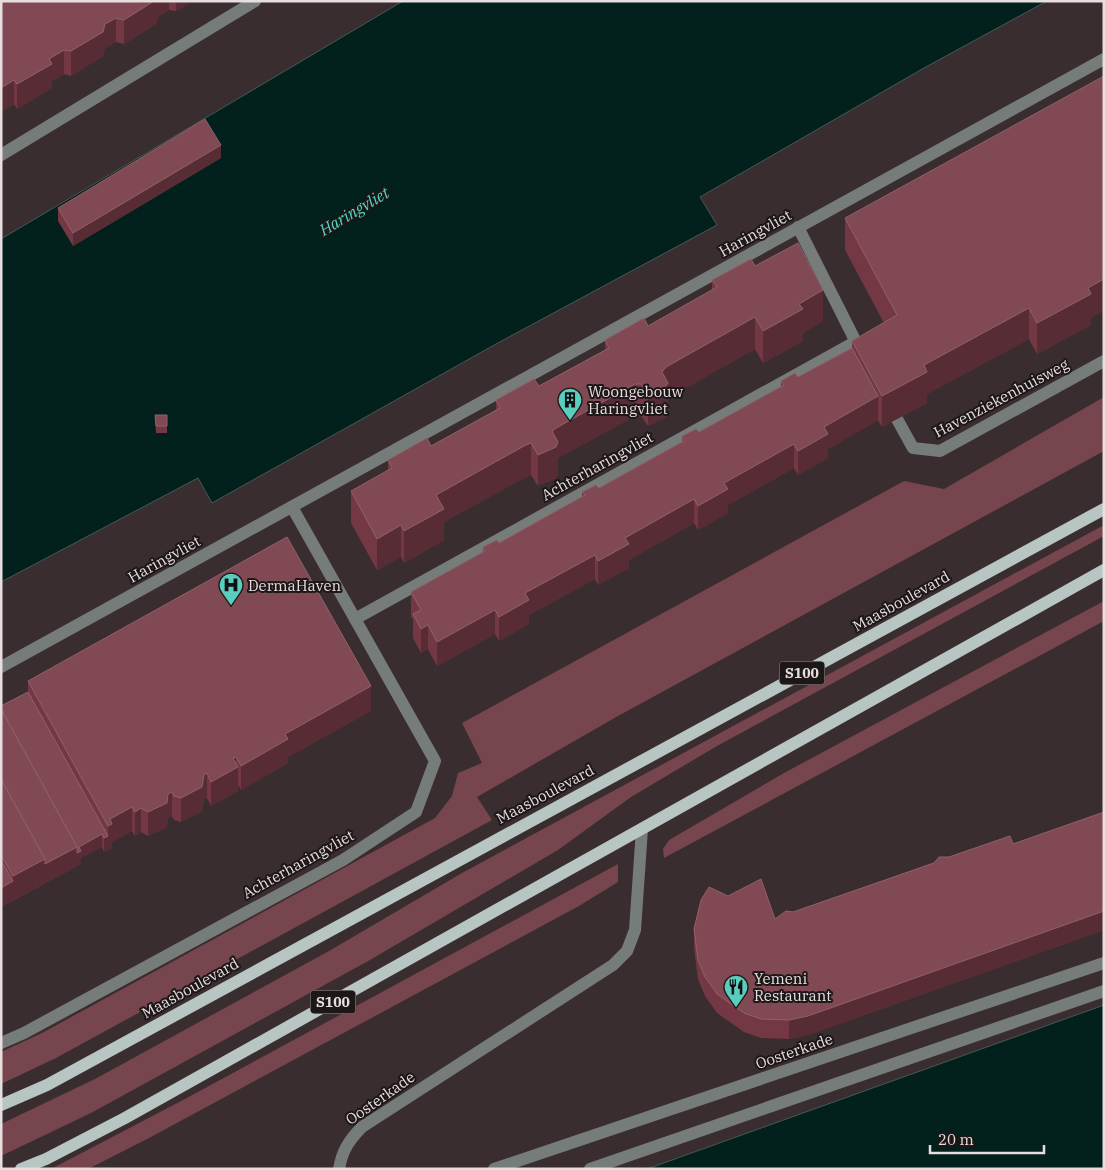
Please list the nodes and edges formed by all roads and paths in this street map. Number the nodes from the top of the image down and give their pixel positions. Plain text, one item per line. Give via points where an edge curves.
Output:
1 (255, 1) edge
2 (1104, 59) edge
3 (1, 155) edge
4 (798, 227) junction
5 (855, 342) junction
6 (864, 358) edge
7 (1104, 361) edge
8 (897, 419) edge
9 (292, 507) junction
10 (1104, 509) edge
11 (1104, 570) edge
12 (355, 619) junction
13 (1, 667) edge
14 (642, 829) junction
15 (1104, 963) edge
16 (1104, 991) edge
17 (1, 1042) edge
18 (1, 1105) edge
19 (21, 1169) edge
20 (339, 1169) edge
21 (494, 1169) edge
22 (590, 1169) edge

1 - 3 street
2 - 4 street, Haringvliet
4 - 5 street
4 - 9 street, Haringvliet
5 - 6 street
5 - 12 street, Achterharingvliet
7 - 8 street, Havenziekenhuisweg via 940,452 912,448
9 - 12 street, Achterharingvliet
9 - 13 street, Haringvliet
10 - 18 main road, Maasboulevard / S100 via 47,1085
11 - 14 main road, S100
12 - 17 street, Achterharingvliet via 435,761 416,812 343,860 24,1033
14 - 19 main road, S100 via 125,1118
14 - 20 street, Oosterkade via 636,920 628,951 613,965 362,1127 342,1154
15 - 21 street, Oosterkade
16 - 22 street

